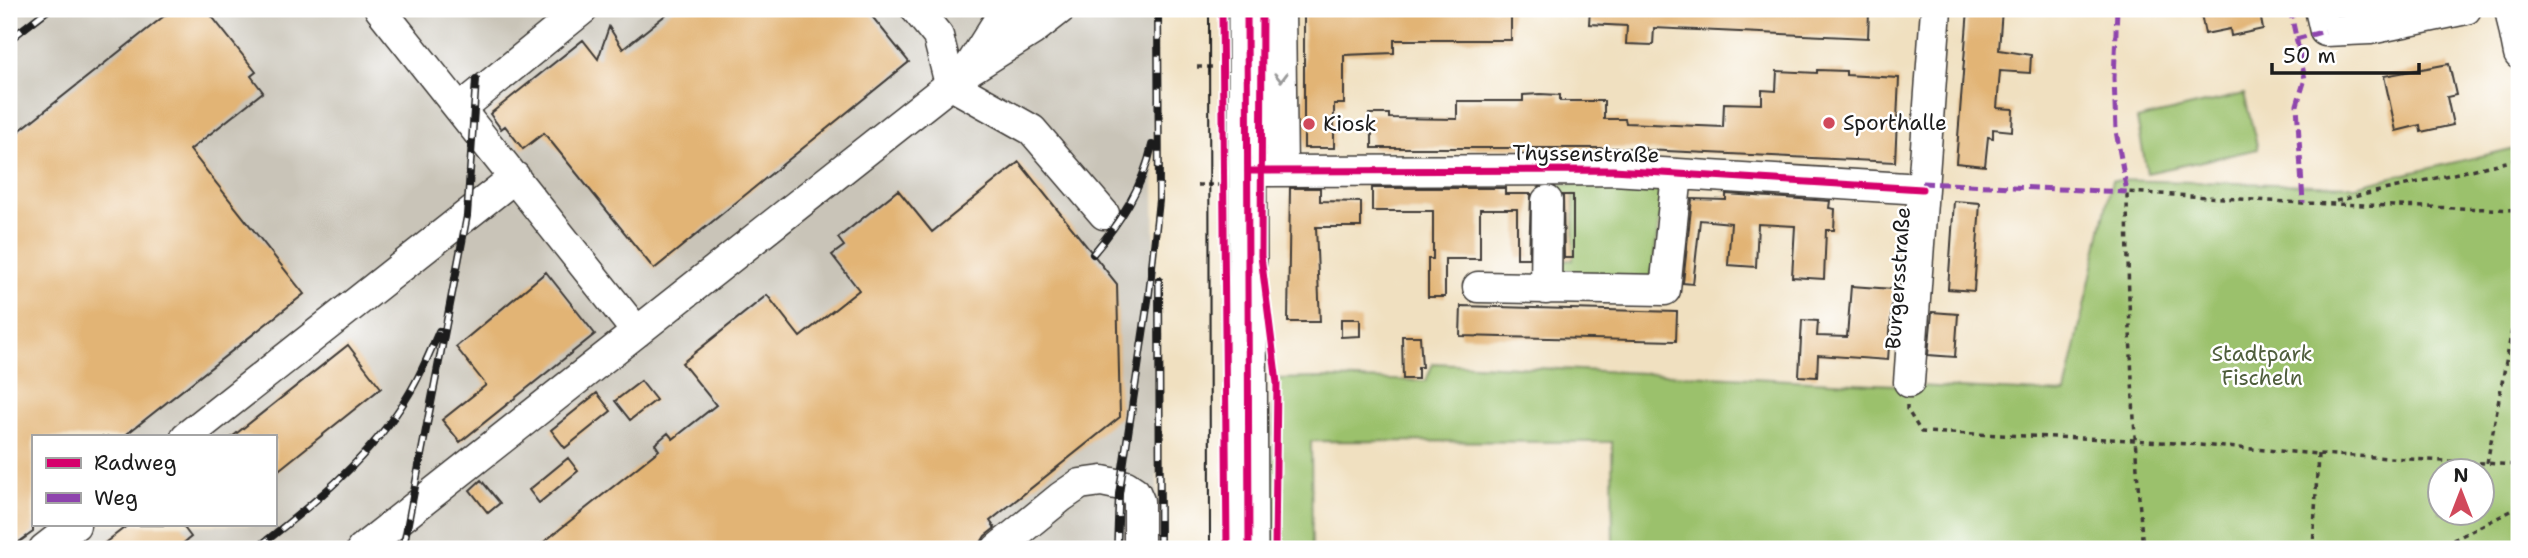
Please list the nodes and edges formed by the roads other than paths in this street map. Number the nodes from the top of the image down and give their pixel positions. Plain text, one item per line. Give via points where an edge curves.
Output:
1 (380, 9) edge
2 (583, 9) edge
3 (1014, 9) edge
4 (1060, 9) edge
5 (1248, 9) edge
6 (1280, 9) edge
7 (1936, 9) edge
8 (2466, 9) edge
9 (2510, 9) edge
10 (924, 12) edge
11 (2322, 20) edge
12 (2519, 54) edge
13 (958, 78) junction
14 (460, 109) junction
15 (1265, 171) junction
16 (1677, 174) junction
17 (515, 177) junction
18 (1922, 189) junction
19 (1547, 201) dead end
20 (1104, 214) dead end
21 (1478, 287) dead end
22 (1546, 289) junction
23 (637, 332) junction
24 (1909, 382) road end
25 (189, 435) edge
26 (74, 526) edge
27 (44, 549) edge
28 (362, 549) edge
29 (998, 549) edge
30 (1139, 549) edge
31 (1249, 549) edge

1 - 14 street
2 - 14 street
3 - 13 street via 997,23
4 - 13 street
5 - 15 main road
6 -> 15 street
7 - 18 street, Burgersstraße
8 - 11 street via 2370,29
9 - 12 street
10 - 13 street
13 - 20 street via 1032,130
13 - 23 street
14 - 17 street
15 - 16 street, Thyssenstraße via 1537,169
15 - 31 main road
16 - 18 street, Thyssenstraße
16 - 22 street, Thyssenstraße via 1665,290
17 - 23 street
17 - 25 street
18 - 24 street, Burgersstraße
19 - 22 street
21 - 22 street, Thyssenstraße
23 - 28 street
26 - 27 street
29 - 30 street via 1080,484 1102,481 1135,492

